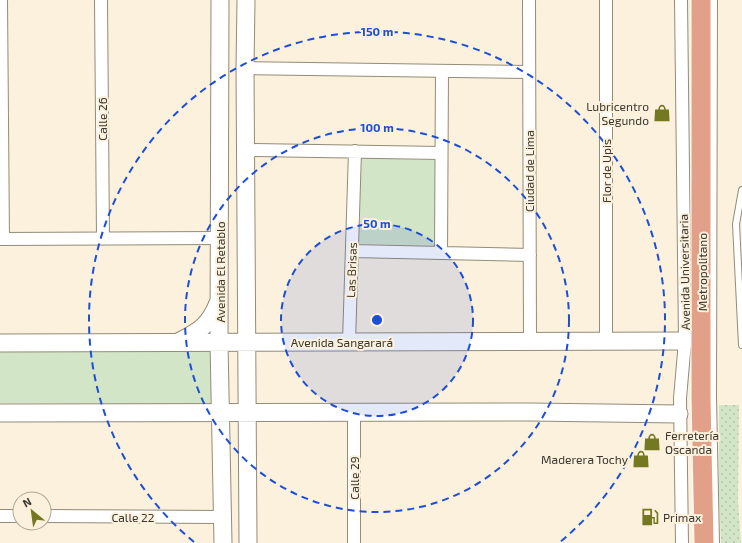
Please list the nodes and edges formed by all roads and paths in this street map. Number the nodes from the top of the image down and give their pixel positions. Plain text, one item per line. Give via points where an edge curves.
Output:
1 (1, 0) edge
2 (101, 0) edge
3 (220, 0) edge
4 (246, 0) edge
5 (529, 0) edge
6 (606, 0) edge
7 (681, 0) edge
8 (701, 0) edge
9 (714, 0) edge
10 (245, 68) junction
11 (442, 71) junction
12 (528, 72) junction
13 (246, 150) junction
14 (355, 151) junction
15 (441, 153) junction
16 (742, 190) edge
17 (102, 238) junction
18 (220, 238) junction
19 (2, 239) edge
20 (352, 251) junction
21 (440, 253) junction
22 (530, 255) junction
23 (220, 299) junction
24 (0, 342) edge
25 (178, 342) junction
26 (219, 342) junction
27 (247, 342) junction
28 (349, 342) junction
29 (530, 342) junction
30 (606, 342) junction
31 (685, 342) junction
32 (742, 345) edge
33 (354, 412) junction
34 (220, 413) junction
35 (248, 413) junction
36 (0, 414) edge
37 (679, 414) junction
38 (0, 516) edge
39 (12, 516) edge
40 (52, 516) edge
41 (222, 517) junction
42 (223, 543) edge
43 (248, 543) edge
44 (354, 543) edge
45 (682, 543) edge
46 (704, 543) edge
47 (716, 543) edge

1 - 19 street
2 - 17 street, Calle 26
3 - 18 street, Avenida El Retablo
4 - 10 street
5 - 12 street, Ciudad de Lima
6 - 30 street, Flor de Upis
7 - 31 street, Avenida Universitaria
8 - 46 main road, Avenida Universitaria via 701,406
9 - 47 lane, Metropolitano via 713,398
10 - 11 street
10 - 13 street
11 - 12 street
11 - 15 street
12 - 22 street, Ciudad de Lima
13 - 14 street
13 - 27 street
14 - 15 street
14 - 20 street, Las Brisas
15 - 21 street
16 - 32 lane via 736,224
17 - 18 street
17 - 19 street
18 - 23 street, Avenida El Retablo
20 - 21 street
20 - 28 street, Las Brisas
21 - 22 street
22 - 29 street, Ciudad de Lima
23 - 25 street via 208,323
23 - 26 street, Avenida El Retablo
24 - 25 street, Avenida Sangarará
25 - 26 street, Avenida Sangarará
26 - 27 street, Avenida Sangarará
26 - 34 street, Avenida El Retablo
27 - 28 street, Avenida Sangarará
27 - 35 street
28 - 29 street, Avenida Sangarará
29 - 30 street, Avenida Sangarará
30 - 31 street, Avenida Sangarará
31 - 37 street, Avenida Universitaria
33 - 35 street
33 - 37 street
33 - 44 street, Calle 29
34 - 35 street
34 - 36 street
34 - 41 street, Avenida El Retablo
35 - 43 street
37 - 45 street, Avenida Universitaria
38 - 39 street
40 - 41 street, Calle 22
41 - 42 street, Avenida El Retablo

